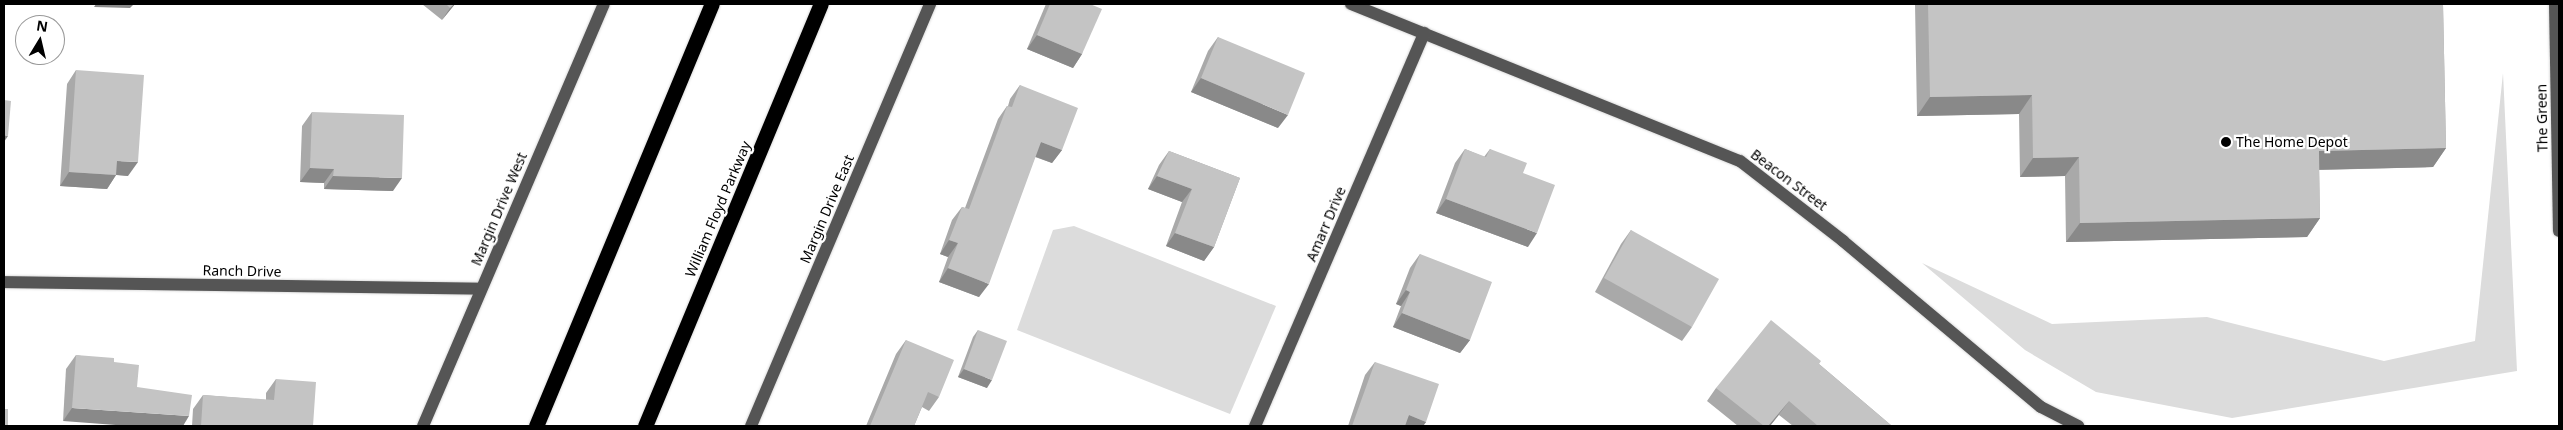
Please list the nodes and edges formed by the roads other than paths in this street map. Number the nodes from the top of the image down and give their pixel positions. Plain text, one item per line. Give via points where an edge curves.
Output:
1 (604, 4) edge
2 (712, 4) edge
3 (821, 4) edge
4 (930, 4) edge
5 (1351, 4) edge
6 (2556, 4) edge
7 (1424, 33) junction
8 (2559, 231) edge
9 (4, 282) edge
10 (480, 289) junction
11 (423, 426) edge
12 (536, 426) edge
13 (645, 426) edge
14 (751, 426) edge
15 (1255, 426) edge
16 (2078, 426) edge

1 - 10 street, Margin Drive West
2 - 12 highway
3 - 13 highway, William Floyd Parkway
4 - 14 street, Margin Drive East
5 - 7 street, Beacon Street
6 - 8 street, The Green
7 - 15 street, Amarr Drive
7 - 16 street, Beacon Street via 1740,161 1843,240 2041,407
9 - 10 street, Ranch Drive
10 - 11 street, Margin Drive West

